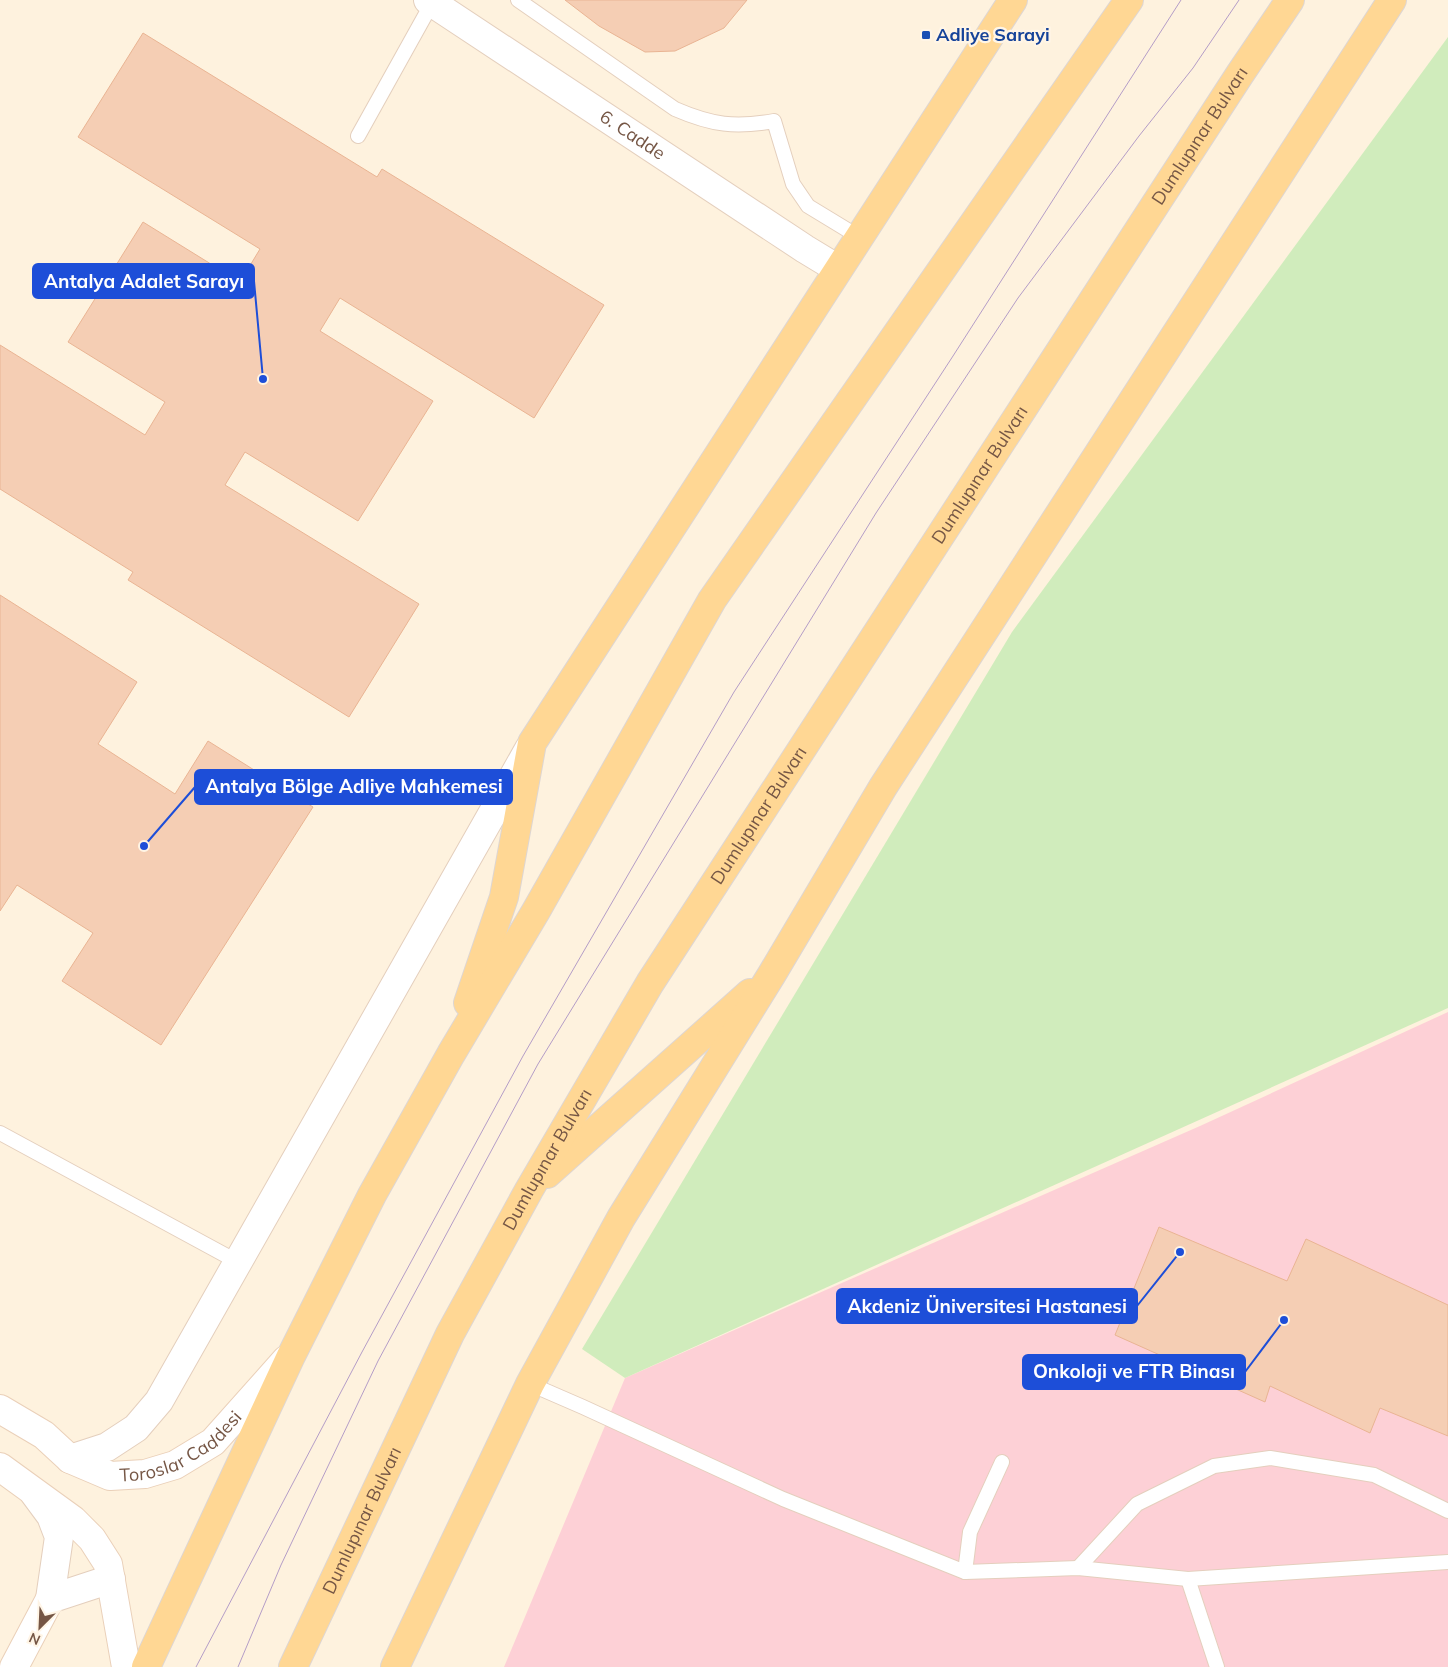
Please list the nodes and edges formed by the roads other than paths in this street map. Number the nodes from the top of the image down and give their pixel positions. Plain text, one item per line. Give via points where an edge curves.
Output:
1 (518, 0) edge
2 (1013, 0) edge
3 (1129, 0) edge
4 (1290, 0) edge
5 (1392, 0) edge
6 (430, 2) edge
7 (358, 136) dead end
8 (859, 237) junction
9 (838, 269) junction
10 (532, 743) junction
11 (772, 974) junction
12 (452, 1054) junction
13 (0, 1133) edge
14 (529, 1190) junction
15 (238, 1262) junction
16 (290, 1356) junction
17 (530, 1384) junction
18 (0, 1409) edge
19 (70, 1459) junction
20 (1002, 1462) dead end
21 (0, 1467) edge
22 (34, 1491) junction
23 (1448, 1511) edge
24 (1448, 1562) edge
25 (1078, 1568) junction
26 (965, 1572) junction
27 (110, 1579) junction
28 (1188, 1580) junction
29 (50, 1599) junction
30 (14, 1667) edge
31 (126, 1667) edge
32 (146, 1667) edge
33 (293, 1667) edge
34 (395, 1667) edge
35 (1217, 1667) edge

1 - 8 lane via 675,109 726,125 774,121 793,184 808,206
2 - 8 main road
3 - 12 main road via 712,600
4 - 14 main road, Dumlupınar Bulvarı via 650,983
5 - 11 main road via 888,779
6 - 7 lane
6 - 9 street, 6. Cadde
8 - 9 main road
9 - 10 main road
10 - 12 main road via 504,896
10 - 15 street
11 - 14 main road
11 - 17 main road via 622,1218
12 - 16 main road via 372,1196
13 - 15 lane
14 - 33 main road, Dumlupınar Bulvarı via 450,1334
15 - 19 street via 159,1401 136,1428 107,1447
16 - 19 street, Toroslar Caddesi via 213,1442 175,1465 145,1474 110,1476
16 - 32 main road
17 - 26 lane via 783,1499
17 - 34 main road
18 - 19 street, Toroslar Caddesi via 44,1435
20 - 26 lane via 970,1532
21 - 22 street
22 - 27 street via 73,1520 92,1539 108,1564
22 - 29 street via 51,1516 59,1537
23 - 25 lane via 1374,1475 1270,1458 1214,1466 1137,1504
24 - 28 lane
25 - 26 lane
25 - 28 lane
27 - 29 street
27 - 31 street
28 - 35 lane
29 - 30 street

